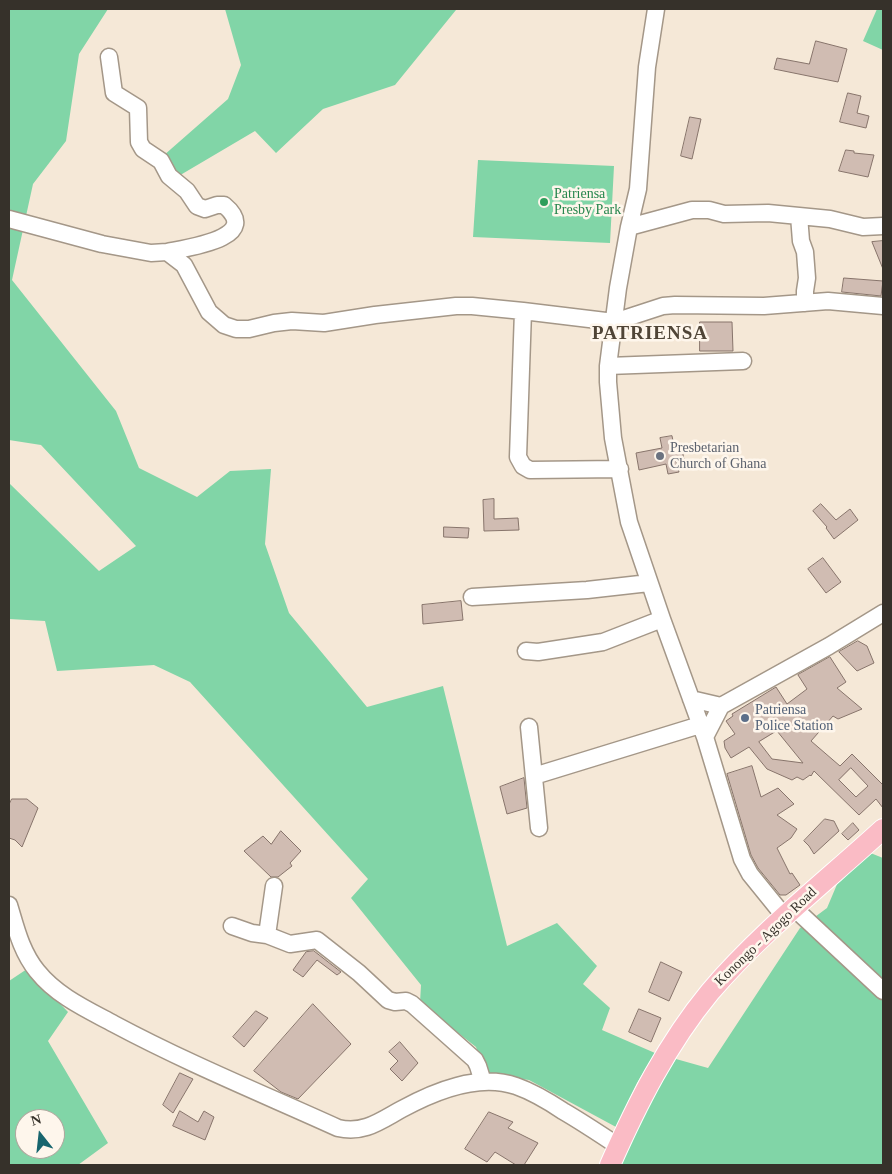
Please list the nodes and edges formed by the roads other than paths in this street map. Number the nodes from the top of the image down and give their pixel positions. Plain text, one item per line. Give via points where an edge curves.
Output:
1 (656, 9) edge
2 (109, 58) dead end
3 (799, 216) junction
4 (9, 219) edge
5 (883, 226) edge
6 (629, 227) junction
7 (167, 252) junction
8 (805, 303) junction
9 (883, 306) edge
10 (523, 311) junction
11 (614, 322) junction
12 (743, 361) dead end
13 (608, 366) junction
14 (620, 469) junction
15 (649, 583) junction
16 (472, 597) dead end
17 (883, 613) edge
18 (662, 620) junction
19 (526, 651) dead end
20 (691, 699) junction
21 (721, 706) junction
22 (529, 727) dead end
23 (703, 731) junction
24 (534, 776) junction
25 (539, 828) dead end
26 (883, 829) edge
27 (274, 886) dead end
28 (9, 905) edge
29 (789, 912) junction
30 (232, 926) dead end
31 (268, 935) junction
32 (883, 991) edge
33 (482, 1082) junction
34 (618, 1146) junction
35 (610, 1165) edge

1 - 6 street via 647,68 638,189
2 - 7 street via 114,93 138,108 141,146 161,161 169,176 197,206 206,209 224,205 234,216 232,230 222,238
3 - 5 street via 863,227
3 - 6 street via 692,210
3 - 8 street via 807,278
4 - 7 street via 110,246 152,253
6 - 11 street
7 - 10 street via 184,265 214,318 224,326 236,329 292,321 324,323 456,306
8 - 9 street via 828,301
8 - 11 street via 663,306
10 - 11 street
10 - 14 street via 518,458 530,470
11 - 13 street
12 - 13 street
13 - 14 street via 613,438
14 - 15 street via 629,522
15 - 16 street
15 - 18 street
17 - 21 street
18 - 19 street via 603,642
18 - 20 street
20 - 21 street
20 - 23 street
21 - 23 street
22 - 24 street
23 - 24 street
23 - 29 street via 742,858 750,874
24 - 25 street
26 - 29 main road, Konongo - Agogo Road
27 - 31 street
28 - 33 street via 28,958 58,992 72,1002 150,1043 338,1128 369,1128 424,1097
29 - 32 street
29 - 34 main road, Konongo - Agogo Road via 742,957 676,1038 646,1088
30 - 31 street
31 - 33 street via 290,944 318,940 388,1000 409,1002 475,1060
33 - 34 street via 514,1085 535,1094
34 - 35 main road, Konongo - Agogo Road

